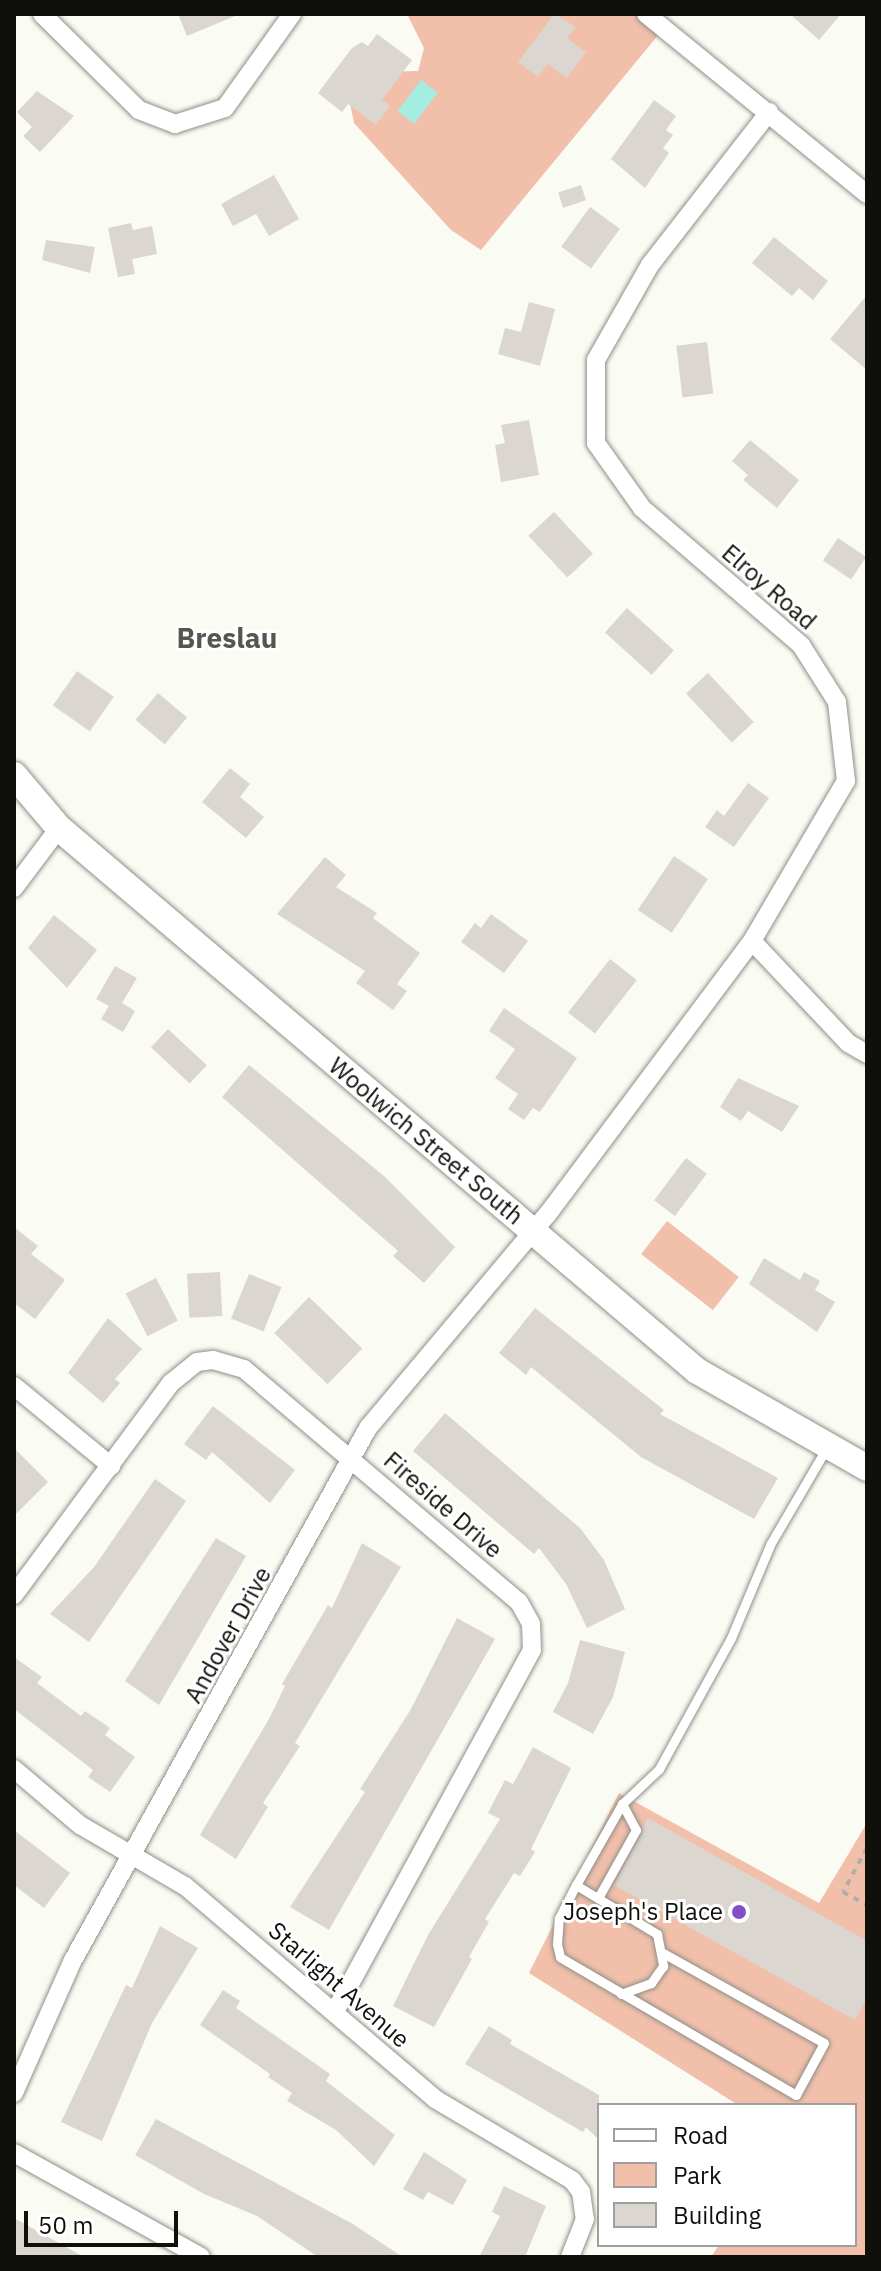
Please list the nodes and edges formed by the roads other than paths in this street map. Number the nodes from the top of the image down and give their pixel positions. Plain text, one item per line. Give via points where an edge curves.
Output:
1 (42, 14) edge
2 (292, 14) edge
3 (646, 14) edge
4 (769, 112) junction
5 (867, 194) edge
6 (14, 775) edge
7 (59, 828) junction
8 (14, 888) edge
9 (752, 941) junction
10 (867, 1054) edge
11 (533, 1231) junction
12 (14, 1386) edge
13 (828, 1446) junction
14 (352, 1459) junction
15 (111, 1466) junction
16 (867, 1468) edge
17 (14, 1595) edge
18 (14, 1769) edge
19 (622, 1804) junction
20 (132, 1855) junction
21 (576, 1885) junction
22 (598, 1898) junction
23 (663, 1953) junction
24 (621, 1994) junction
25 (334, 2013) junction
26 (14, 2093) edge
27 (14, 2153) edge
28 (201, 2257) edge
29 (570, 2257) edge

1 - 2 street via 139,110 175,124 225,108
3 - 4 street
4 - 5 street
4 - 9 street, Elroy Road via 650,265 596,360 596,443 633,495 801,645 837,702 846,781
6 - 7 street, Woolwich Street South
7 - 8 street
7 - 11 street, Woolwich Street South
9 - 10 street via 848,1043
9 - 11 street, Elroy Road
11 - 13 street, Woolwich Street South via 697,1371
11 - 14 street, Andover Drive via 402,1382
12 - 15 street
13 - 16 street, Woolwich Street South
13 - 19 lane via 771,1543 731,1638 659,1769
14 - 15 street, Fireside Drive via 244,1369 213,1360 197,1362 171,1383
14 - 20 street, Andover Drive
14 - 25 street, Fireside Drive via 519,1602 534,1637 525,1666
15 - 17 street, Fireside Drive
18 - 20 street, Starlight Avenue via 80,1825
19 - 21 lane
19 - 22 lane via 636,1830
20 - 25 street, Starlight Avenue via 185,1886
20 - 26 street, Andover Drive via 72,1962
21 - 22 lane
21 - 24 lane via 559,1918 560,1957
22 - 23 lane via 657,1934
23 - 24 lane via 663,1966 651,1983
23 - 24 lane via 824,2043 796,2095
25 - 29 street, Starlight Avenue via 435,2099 572,2180 581,2192 585,2219
27 - 28 street

